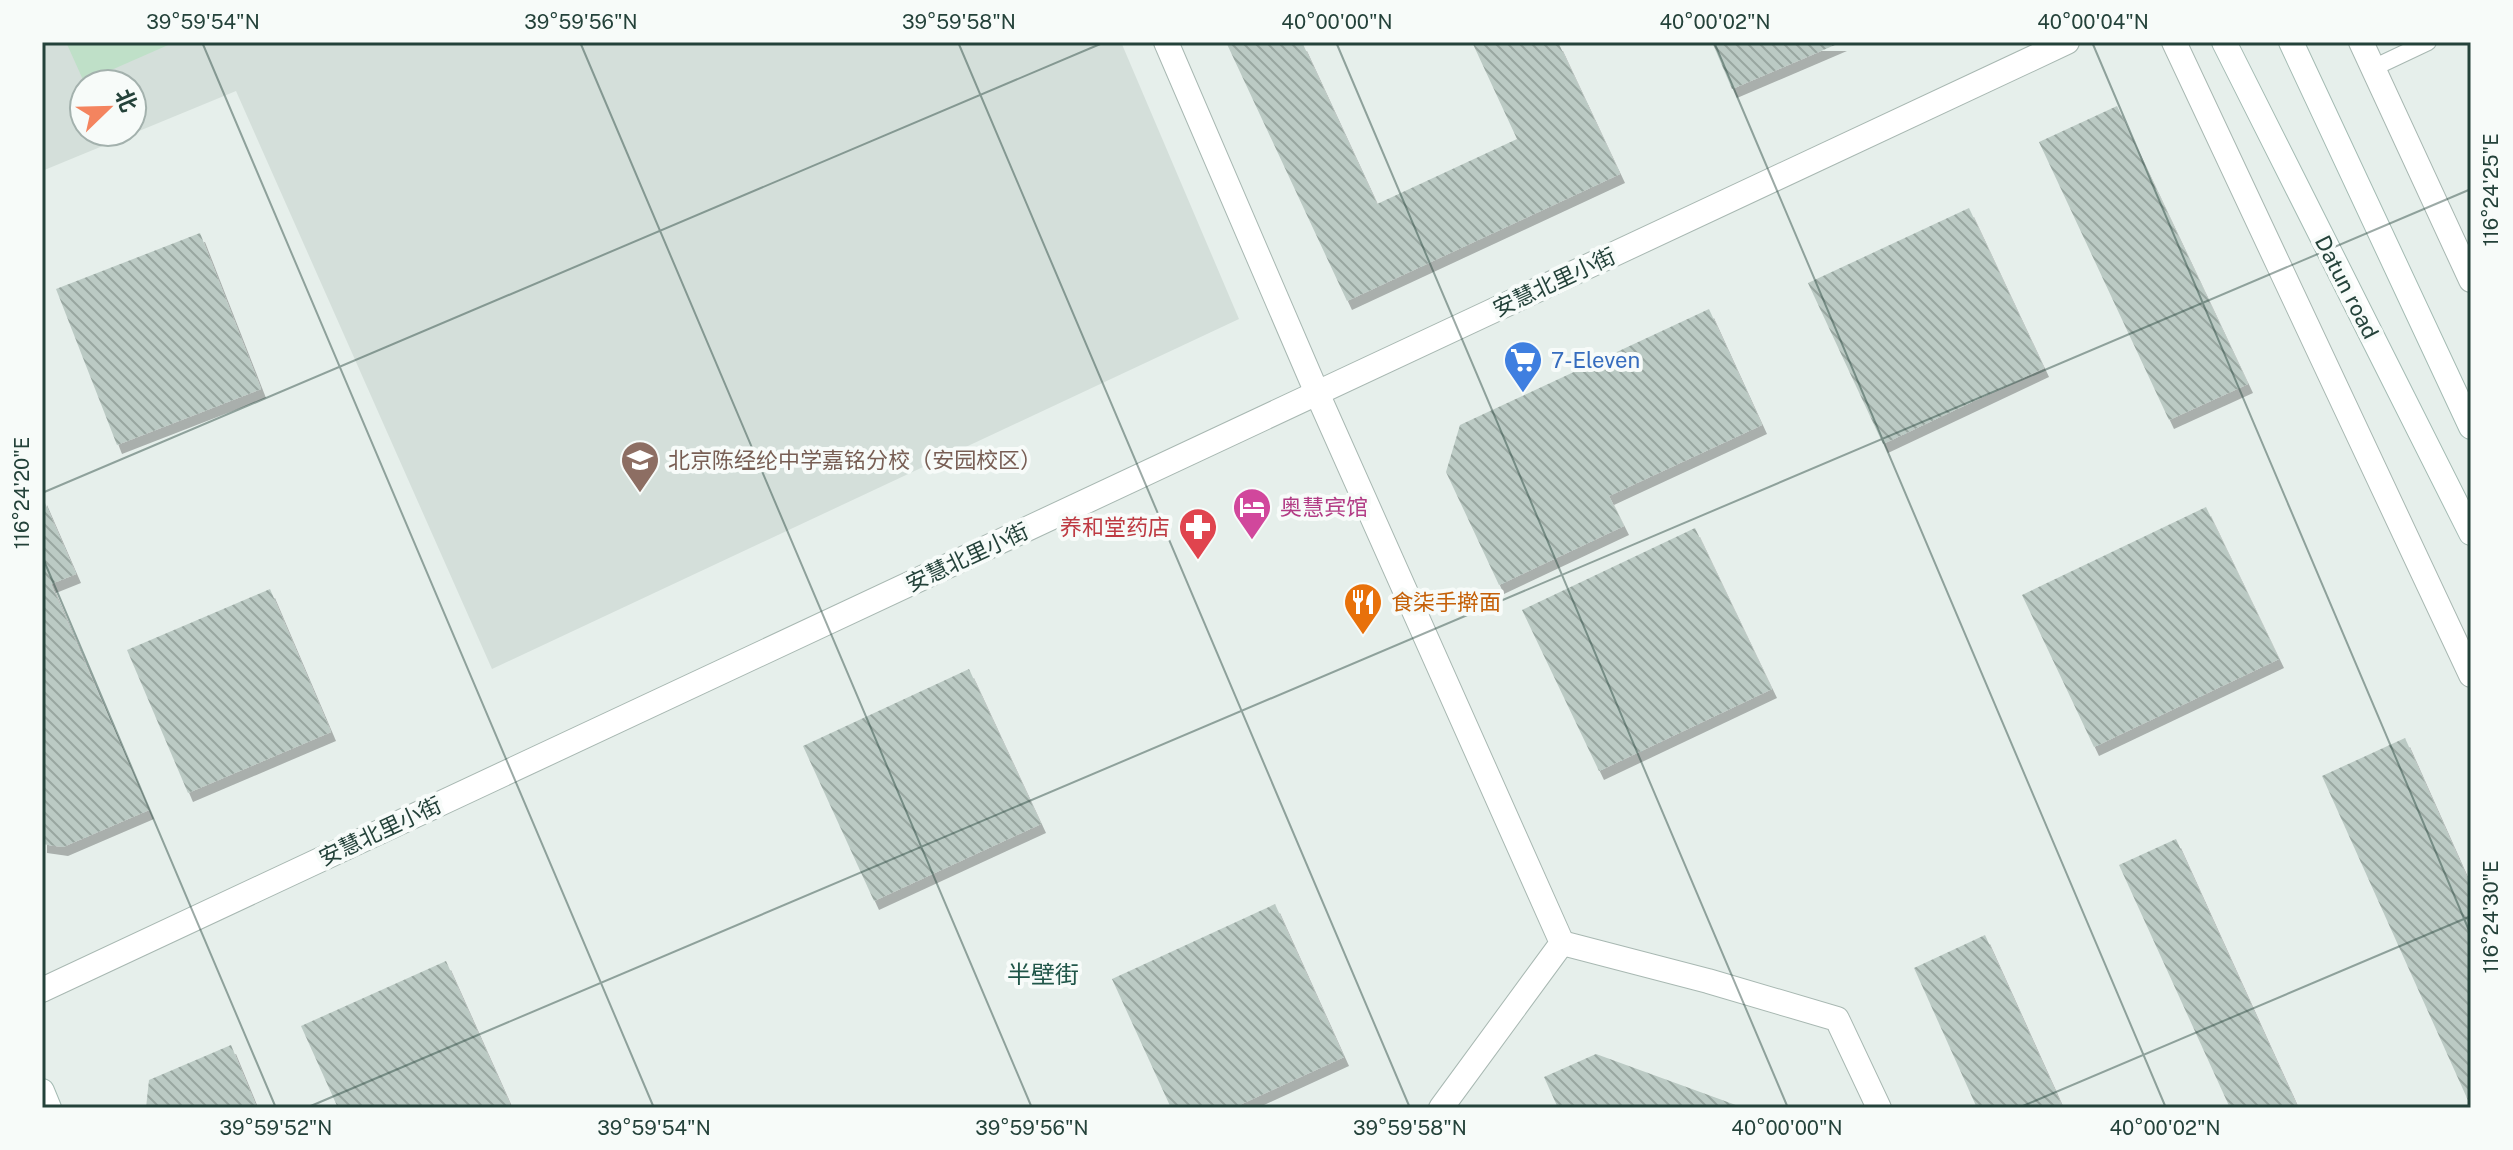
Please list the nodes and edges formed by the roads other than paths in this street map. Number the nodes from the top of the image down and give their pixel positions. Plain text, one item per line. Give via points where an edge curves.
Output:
1 (1166, 42) edge
2 (2067, 42) edge
3 (2174, 42) edge
4 (2224, 42) edge
5 (2291, 42) edge
6 (2361, 42) edge
7 (2428, 42) edge
8 (2373, 68) junction
9 (2471, 280) edge
10 (1317, 393) junction
11 (2471, 427) edge
12 (2471, 533) edge
13 (2471, 675) edge
14 (1562, 943) junction
15 (42, 990) edge
16 (42, 1091) edge
17 (49, 1108) edge
18 (1441, 1108) edge
19 (1879, 1108) edge

1 - 10 street
2 - 10 street, 安慧北里小街
3 - 13 street
4 - 12 street, Datun road
5 - 11 street
6 - 8 street
7 - 8 lane
8 - 9 street
10 - 14 street
10 - 15 street, 安慧北里小街
14 - 18 street
14 - 19 street via 1837,1019
16 - 17 street

